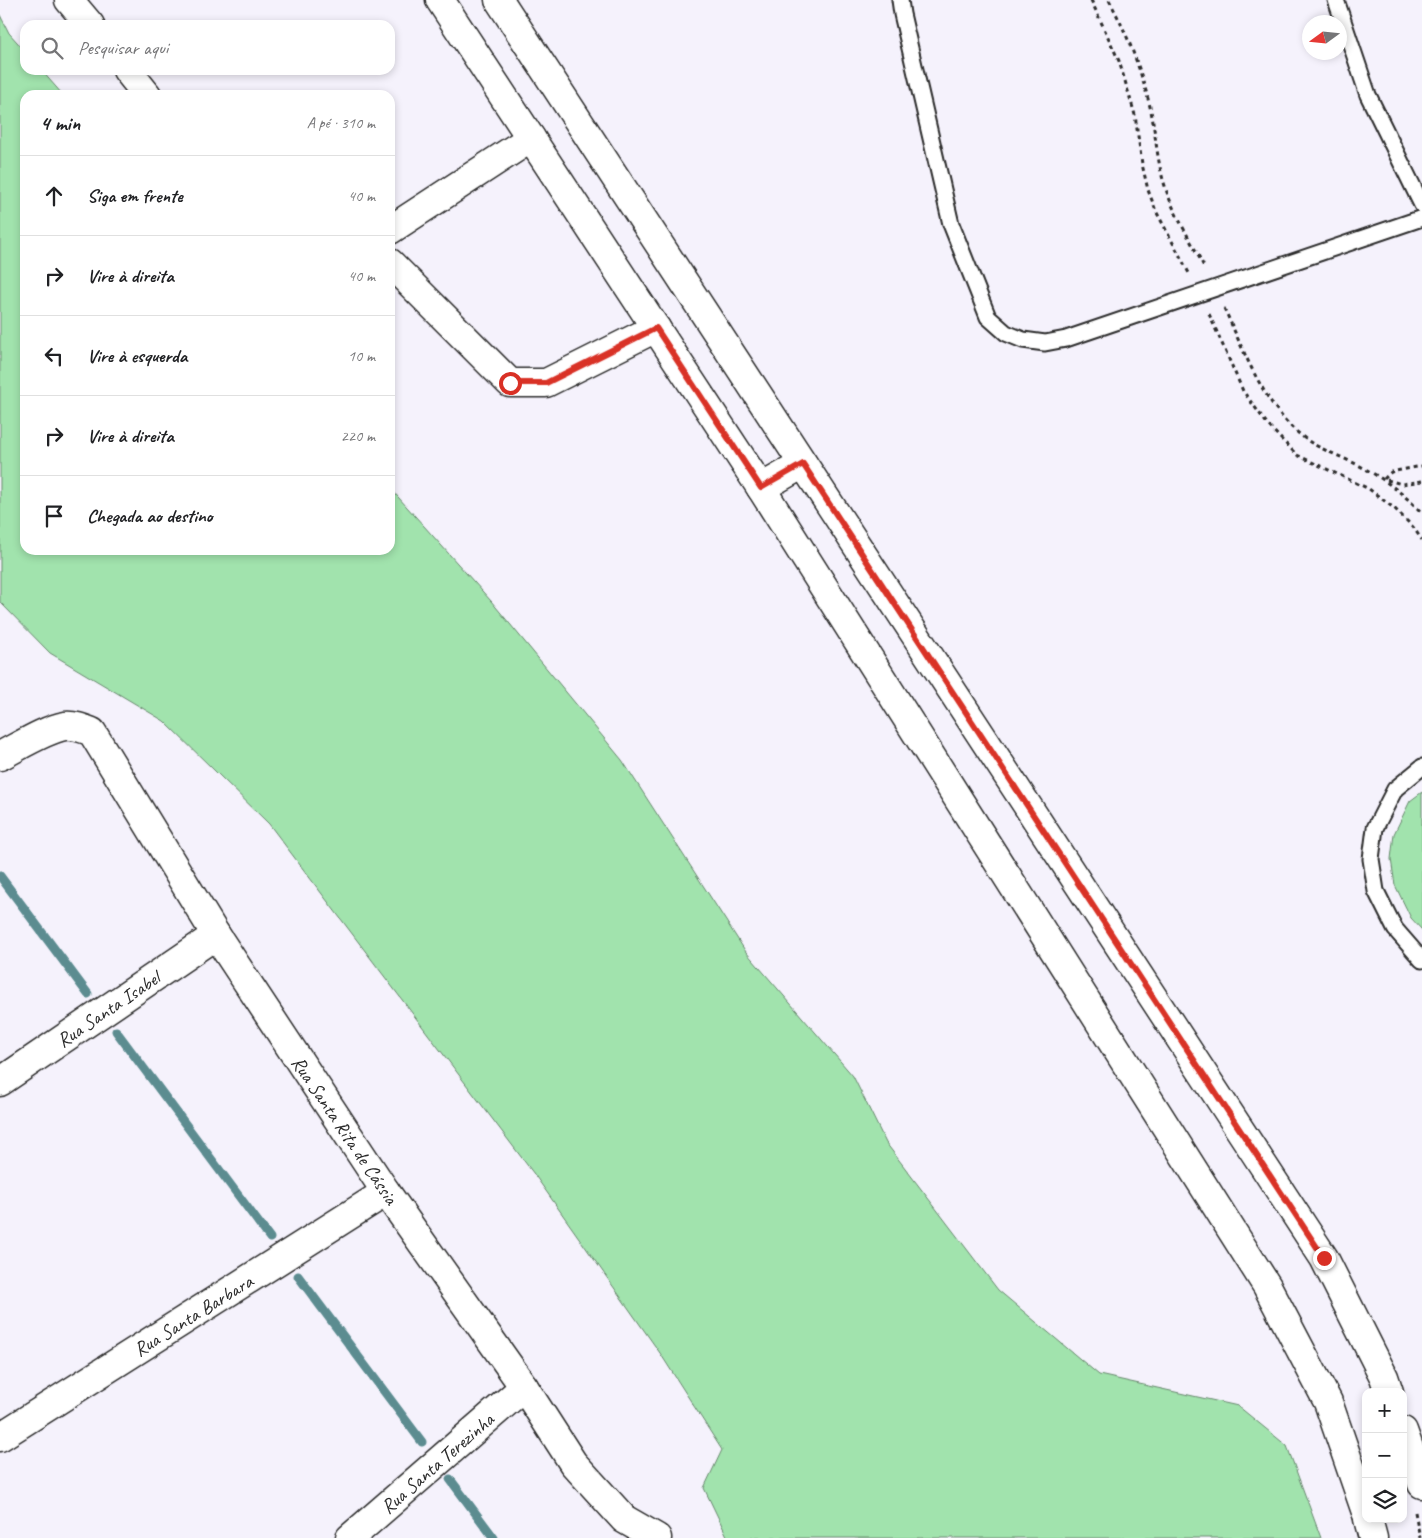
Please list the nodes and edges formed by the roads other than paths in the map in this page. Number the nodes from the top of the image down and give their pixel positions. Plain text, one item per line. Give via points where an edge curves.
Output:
1 (69, 0) edge
2 (440, 0) edge
3 (499, 0) edge
4 (900, 0) edge
5 (1336, 0) edge
6 (86, 20) edge
7 (131, 75) edge
8 (143, 90) edge
9 (531, 138) junction
10 (1422, 205) edge
11 (1422, 218) edge
12 (395, 227) edge
13 (395, 268) edge
14 (656, 328) junction
15 (803, 464) junction
16 (761, 488) junction
17 (0, 756) edge
18 (1422, 767) edge
19 (216, 935) junction
20 (1422, 960) edge
21 (0, 1082) edge
22 (386, 1192) junction
23 (524, 1387) junction
24 (1388, 1388) edge
25 (1404, 1433) edge
26 (0, 1438) edge
27 (1422, 1484) edge
28 (1362, 1500) edge
29 (1369, 1523) edge
30 (350, 1538) edge
31 (656, 1538) edge
32 (1373, 1538) edge

1 - 6 street
2 - 9 street
3 - 15 street
4 - 11 lane via 952,224 988,317 1006,333 1023,340 1045,343 1066,340
5 - 10 lane via 1368,95
7 - 8 street
9 - 12 street
9 - 14 street
13 - 14 street via 510,383 546,383
14 - 16 street
15 - 16 street
15 - 24 street via 1324,1258
16 - 28 street via 1267,1286 1328,1402
17 - 19 street, Rua Santa Rita de Cássia via 65,726 78,726 92,732
18 - 20 lane via 1395,789 1375,828 1371,859 1376,891 1395,929
19 - 21 street, Rua Santa Isabel
19 - 22 street, Rua Santa Rita de Cássia
22 - 23 street, Rua Santa Rita de Cássia
22 - 26 street, Rua Santa Barbara
23 - 30 street, Rua Santa Terezinha
23 - 31 street, Rua Santa Rita de Cássia via 573,1463 624,1519
25 - 27 street
29 - 32 street

